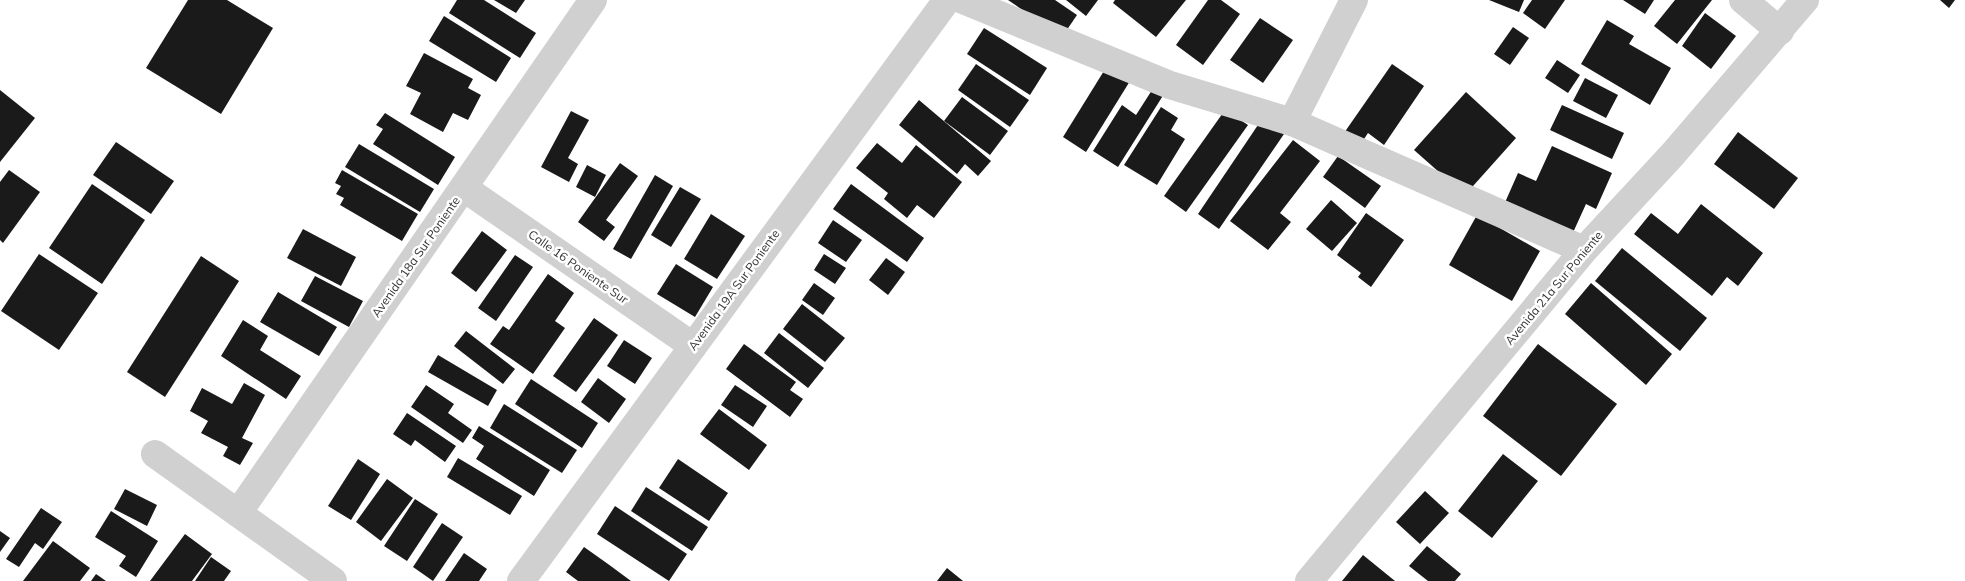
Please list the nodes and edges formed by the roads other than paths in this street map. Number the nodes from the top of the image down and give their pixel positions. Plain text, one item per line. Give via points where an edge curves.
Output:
1 (593, 0) edge
2 (947, 0) edge
3 (963, 0) edge
4 (1354, 0) edge
5 (1743, 0) edge
6 (1805, 0) edge
7 (1780, 31) junction
8 (1292, 122) junction
9 (464, 188) junction
10 (1584, 250) junction
11 (693, 346) junction
12 (155, 454) dead end
13 (238, 513) junction
14 (332, 581) edge
15 (521, 581) edge
16 (1309, 581) edge

1 - 9 street, Avenida 18a Sur Poniente
2 - 11 street, Avenida 19A Sur Poniente
3 - 8 street via 1170,85
4 - 8 street
5 - 7 street
6 - 7 street, Avenida 21a Sur Poniente
7 - 10 street, Avenida 21a Sur Poniente
8 - 10 street
9 - 11 street, Calle 16 Poniente Sur
9 - 13 street, Avenida 18a Sur Poniente
10 - 16 street, Avenida 21a Sur Poniente
11 - 15 street, Avenida 19A Sur Poniente
12 - 13 street
13 - 14 street

